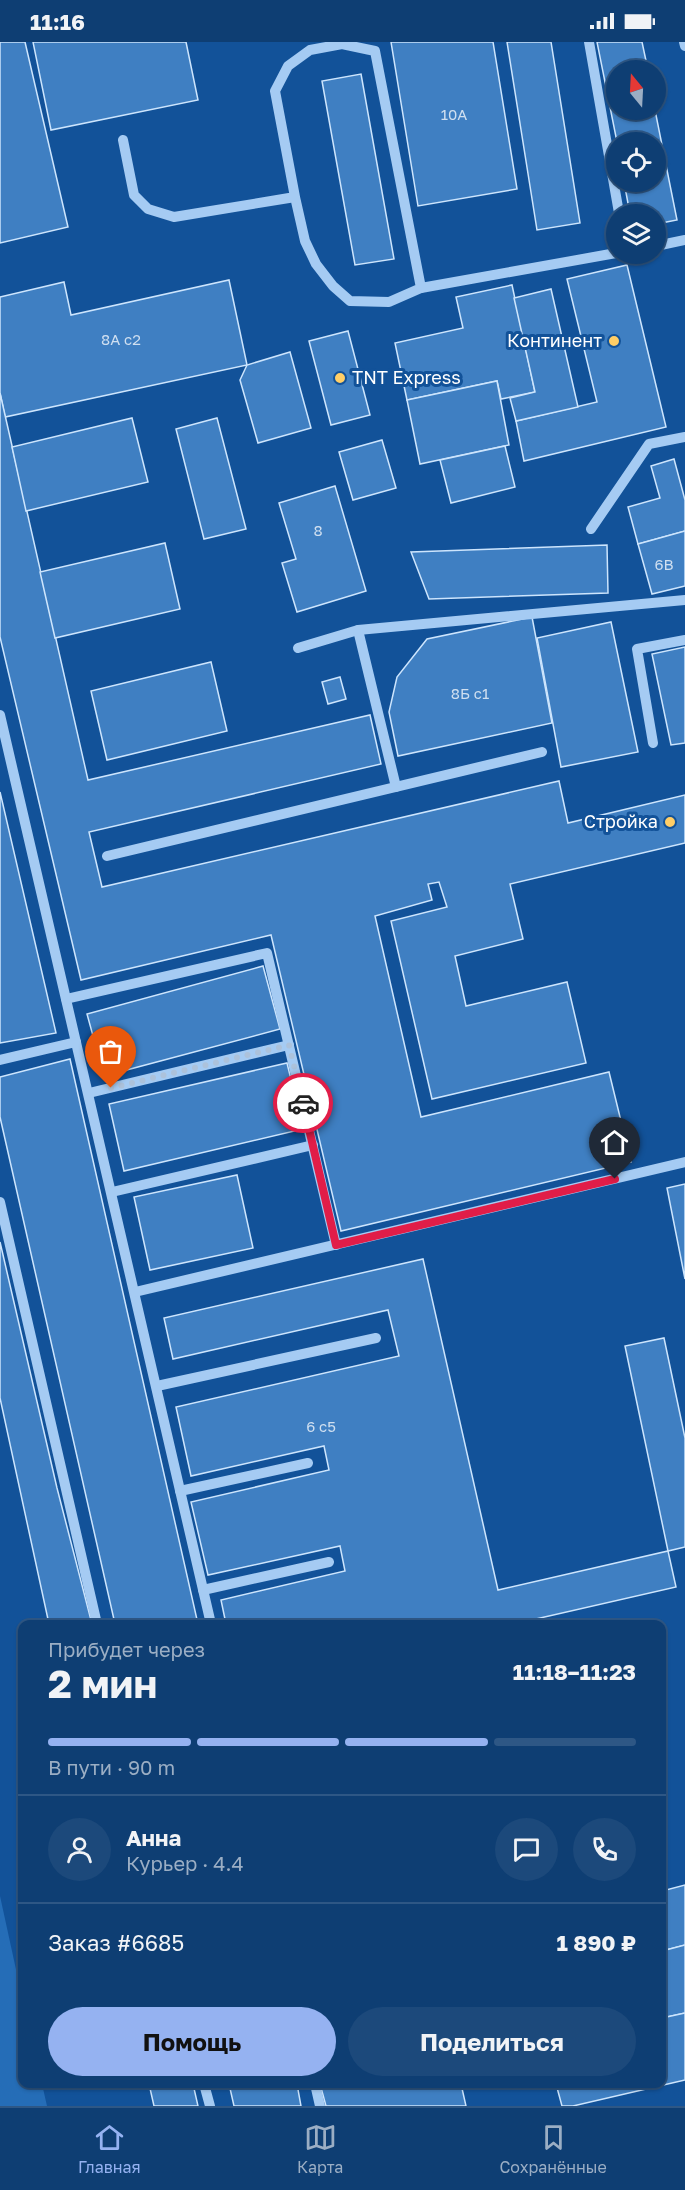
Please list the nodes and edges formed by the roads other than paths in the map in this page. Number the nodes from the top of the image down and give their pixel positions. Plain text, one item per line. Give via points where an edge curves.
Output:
1 (589, 42) edge
2 (123, 140) dead end
3 (295, 197) junction
4 (617, 204) edge
5 (685, 240) edge
6 (666, 244) edge
7 (606, 255) edge
8 (421, 288) junction
9 (685, 437) edge
10 (591, 529) dead end
11 (685, 600) edge
12 (358, 630) junction
13 (685, 640) edge
14 (298, 648) dead end
15 (0, 716) edge
16 (653, 743) dead end
17 (542, 752) dead end
18 (396, 787) junction
19 (107, 856) dead end
20 (66, 999) junction
21 (76, 1042) junction
22 (289, 1045) junction
23 (0, 1060) edge
24 (89, 1093) junction
25 (312, 1145) junction
26 (685, 1162) edge
27 (112, 1192) junction
28 (0, 1202) edge
29 (336, 1245) junction
30 (135, 1292) junction
31 (376, 1338) dead end
32 (157, 1386) junction
33 (308, 1463) dead end
34 (180, 1491) junction
35 (329, 1562) dead end
36 (203, 1590) junction
37 (96, 1620) edge
38 (210, 1620) edge
39 (205, 2088) edge
40 (316, 2088) edge
41 (210, 2106) edge
42 (320, 2106) edge

1 - 4 lane
2 - 3 lane via 134,195 148,209 174,217
3 - 8 lane via 305,241 316,264 350,301 389,302
3 - 8 lane via 274,91 288,66 310,50 342,44 375,51
5 - 6 lane
7 - 8 lane
9 - 10 lane via 649,444
11 - 12 lane
12 - 14 lane
12 - 18 lane
13 - 16 lane via 637,649
15 - 20 lane
17 - 18 lane
18 - 19 lane
20 - 21 lane
20 - 22 lane via 267,953
21 - 23 lane
21 - 24 lane
22 - 24 lane
22 - 25 lane
24 - 27 lane
25 - 27 lane
25 - 29 lane
26 - 29 lane
27 - 30 lane
28 - 37 lane
29 - 30 lane
30 - 32 lane
31 - 32 lane
32 - 34 lane
33 - 34 lane
34 - 36 lane
35 - 36 lane
36 - 38 lane
39 - 41 lane
40 - 42 lane

